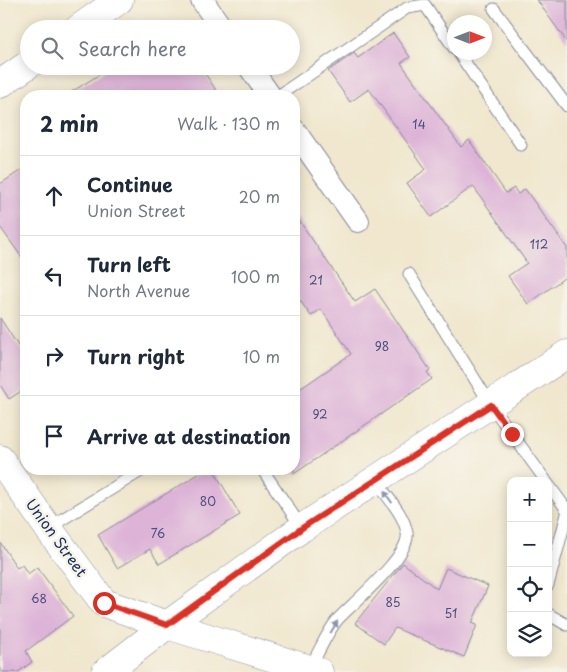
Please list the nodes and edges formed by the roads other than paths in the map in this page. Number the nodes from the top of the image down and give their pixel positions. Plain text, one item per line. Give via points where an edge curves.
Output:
1 (118, 0) edge
2 (202, 0) edge
3 (494, 9) dead end
4 (90, 20) edge
5 (216, 20) edge
6 (447, 38) edge
7 (463, 60) edge
8 (20, 69) edge
9 (255, 75) edge
10 (2, 79) edge
11 (266, 90) edge
12 (287, 90) edge
13 (567, 106) edge
14 (300, 139) edge
15 (521, 145) dead end
16 (358, 221) dead end
17 (409, 274) dead end
18 (567, 354) edge
19 (491, 405) junction
20 (0, 459) edge
21 (134, 475) edge
22 (266, 475) edge
23 (543, 477) edge
24 (376, 481) junction
25 (552, 489) edge
26 (567, 510) edge
27 (567, 514) edge
28 (48, 528) junction
29 (302, 528) junction
30 (552, 570) edge
31 (552, 616) edge
32 (167, 625) junction
33 (567, 625) edge
34 (314, 671) edge
35 (106, 672) edge

1 - 4 main road
2 - 5 street
3 - 13 lane
6 - 12 lane via 425,5 407,8
7 - 15 lane
8 - 10 main road
9 - 11 street
14 - 16 street
17 - 19 lane
18 - 19 main road
19 - 23 lane
19 - 24 main road
20 - 28 main road, Union Street
21 - 28 lane
22 - 29 lane
24 - 29 main road
34 -> 24 lane via 337,620 394,562 406,543 408,535 403,518
25 - 26 lane
27 - 30 lane
28 - 32 main road, Union Street via 104,603
29 - 32 main road
31 - 33 lane
32 - 34 main road, Union Street
32 - 35 main road

